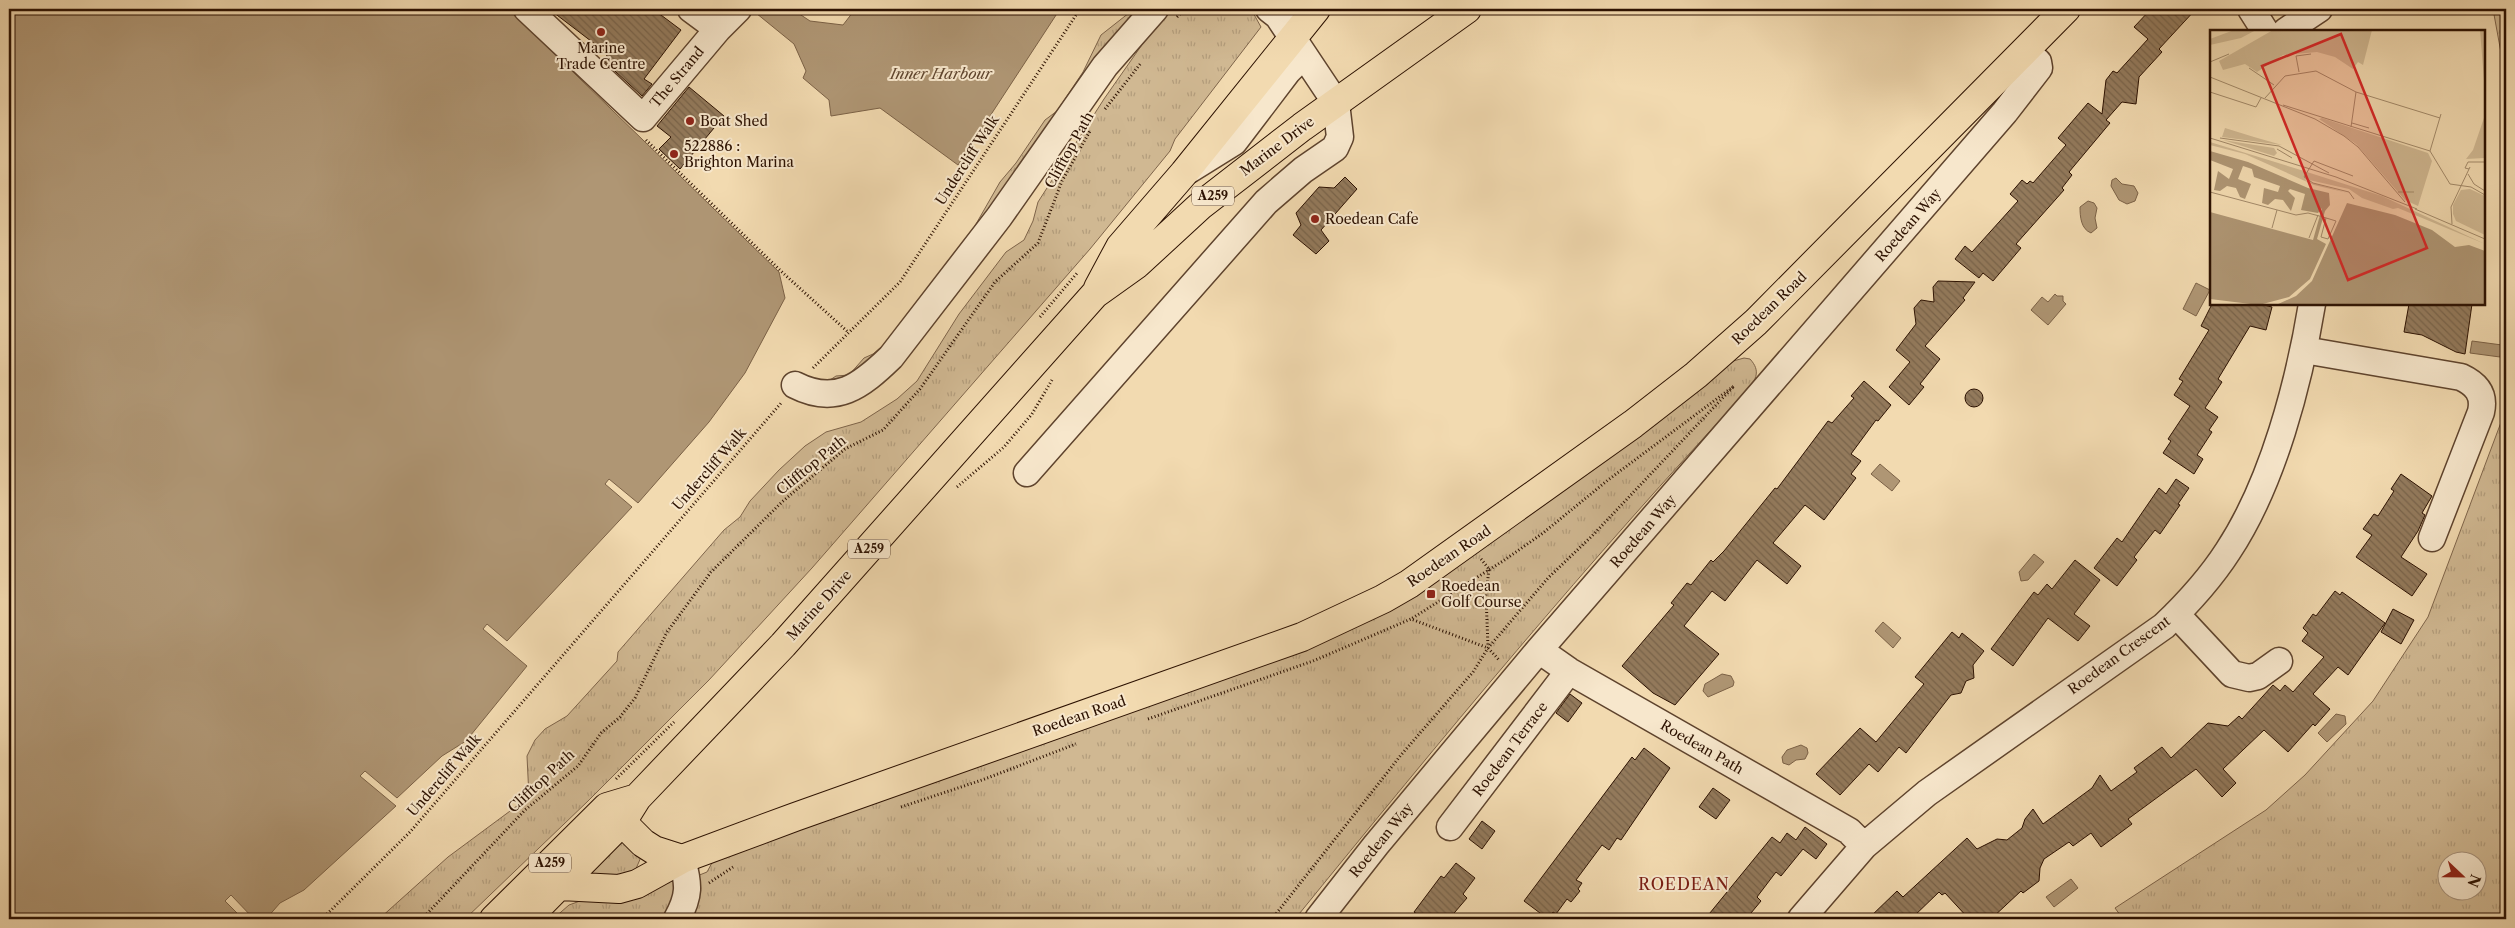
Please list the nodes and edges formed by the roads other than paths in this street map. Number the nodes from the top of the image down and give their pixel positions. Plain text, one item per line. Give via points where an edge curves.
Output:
1 (527, 9) edge
2 (691, 9) edge
3 (738, 9) edge
4 (1269, 9) edge
5 (1316, 9) edge
6 (1467, 9) edge
7 (2066, 9) edge
8 (2251, 9) edge
9 (2319, 9) edge
10 (1165, 15) edge
11 (718, 29) junction
12 (2265, 30) edge
13 (2288, 30) edge
14 (1298, 47) junction
15 (2026, 52) junction
16 (1336, 103) junction
17 (1952, 126) junction
18 (1974, 148) junction
19 (1095, 294) junction
20 (2312, 305) edge
21 (2304, 350) junction
22 (796, 385) road end
23 (1027, 473) dead end
24 (2432, 538) dead end
25 (2176, 614) junction
26 (1539, 650) junction
27 (2279, 661) dead end
28 (1569, 671) junction
29 (613, 804) junction
30 (1450, 827) dead end
31 (1864, 846) junction
32 (682, 859) junction
33 (560, 886) junction
34 (494, 919) edge
35 (526, 919) edge
36 (677, 919) edge
37 (1318, 919) edge
38 (1801, 919) edge

1 - 11 street, The Strand via 643,118
2 - 11 street
3 - 11 street, The Strand
4 - 14 street via 1278,16
5 - 14 main road, Marine Drive / A259
6 - 16 main road, Marine Drive / A259
7 - 15 main road, Roedean Road
8 - 12 street
9 - 13 street
10 - 22 street via 1105,66 999,217 891,357 871,374 836,394 815,394
14 - 16 street
14 - 19 main road, Marine Drive / A259 via 1120,247
15 - 17 main road, Roedean Road
15 - 18 street, Roedean Way via 2038,62 2039,68
16 - 19 main road, Marine Drive / A259 via 1200,206 1137,264
16 - 23 street via 1340,137 1335,148 1266,202
17 - 18 street
17 - 32 main road, Roedean Road via 1756,322 1696,375 1468,543 1383,599 1302,637
18 - 26 street, Roedean Way
19 - 29 main road, Marine Drive / A259 via 784,645 637,798
20 - 21 street, Roedean Crescent
21 - 24 street via 2461,376 2476,387 2482,399 2481,412
21 - 25 street, Roedean Crescent via 2273,456 2241,529 2214,571
25 - 27 street via 2232,674 2249,678 2258,676
25 - 31 street, Roedean Crescent via 2164,626 1927,793
26 - 28 street, Roedean Path
26 - 37 street, Roedean Way
28 - 30 street, Roedean Terrace
28 - 31 street, Roedean Path via 1849,831
29 - 32 main road via 643,843
29 - 33 main road, Marine Drive / A259
29 - 34 main road, Marine Drive / A259
31 - 38 street, Roedean Crescent
32 - 33 main road, Roedean Road via 637,884 619,889
32 - 36 street via 688,896
33 - 35 main road, Marine Drive / A259

